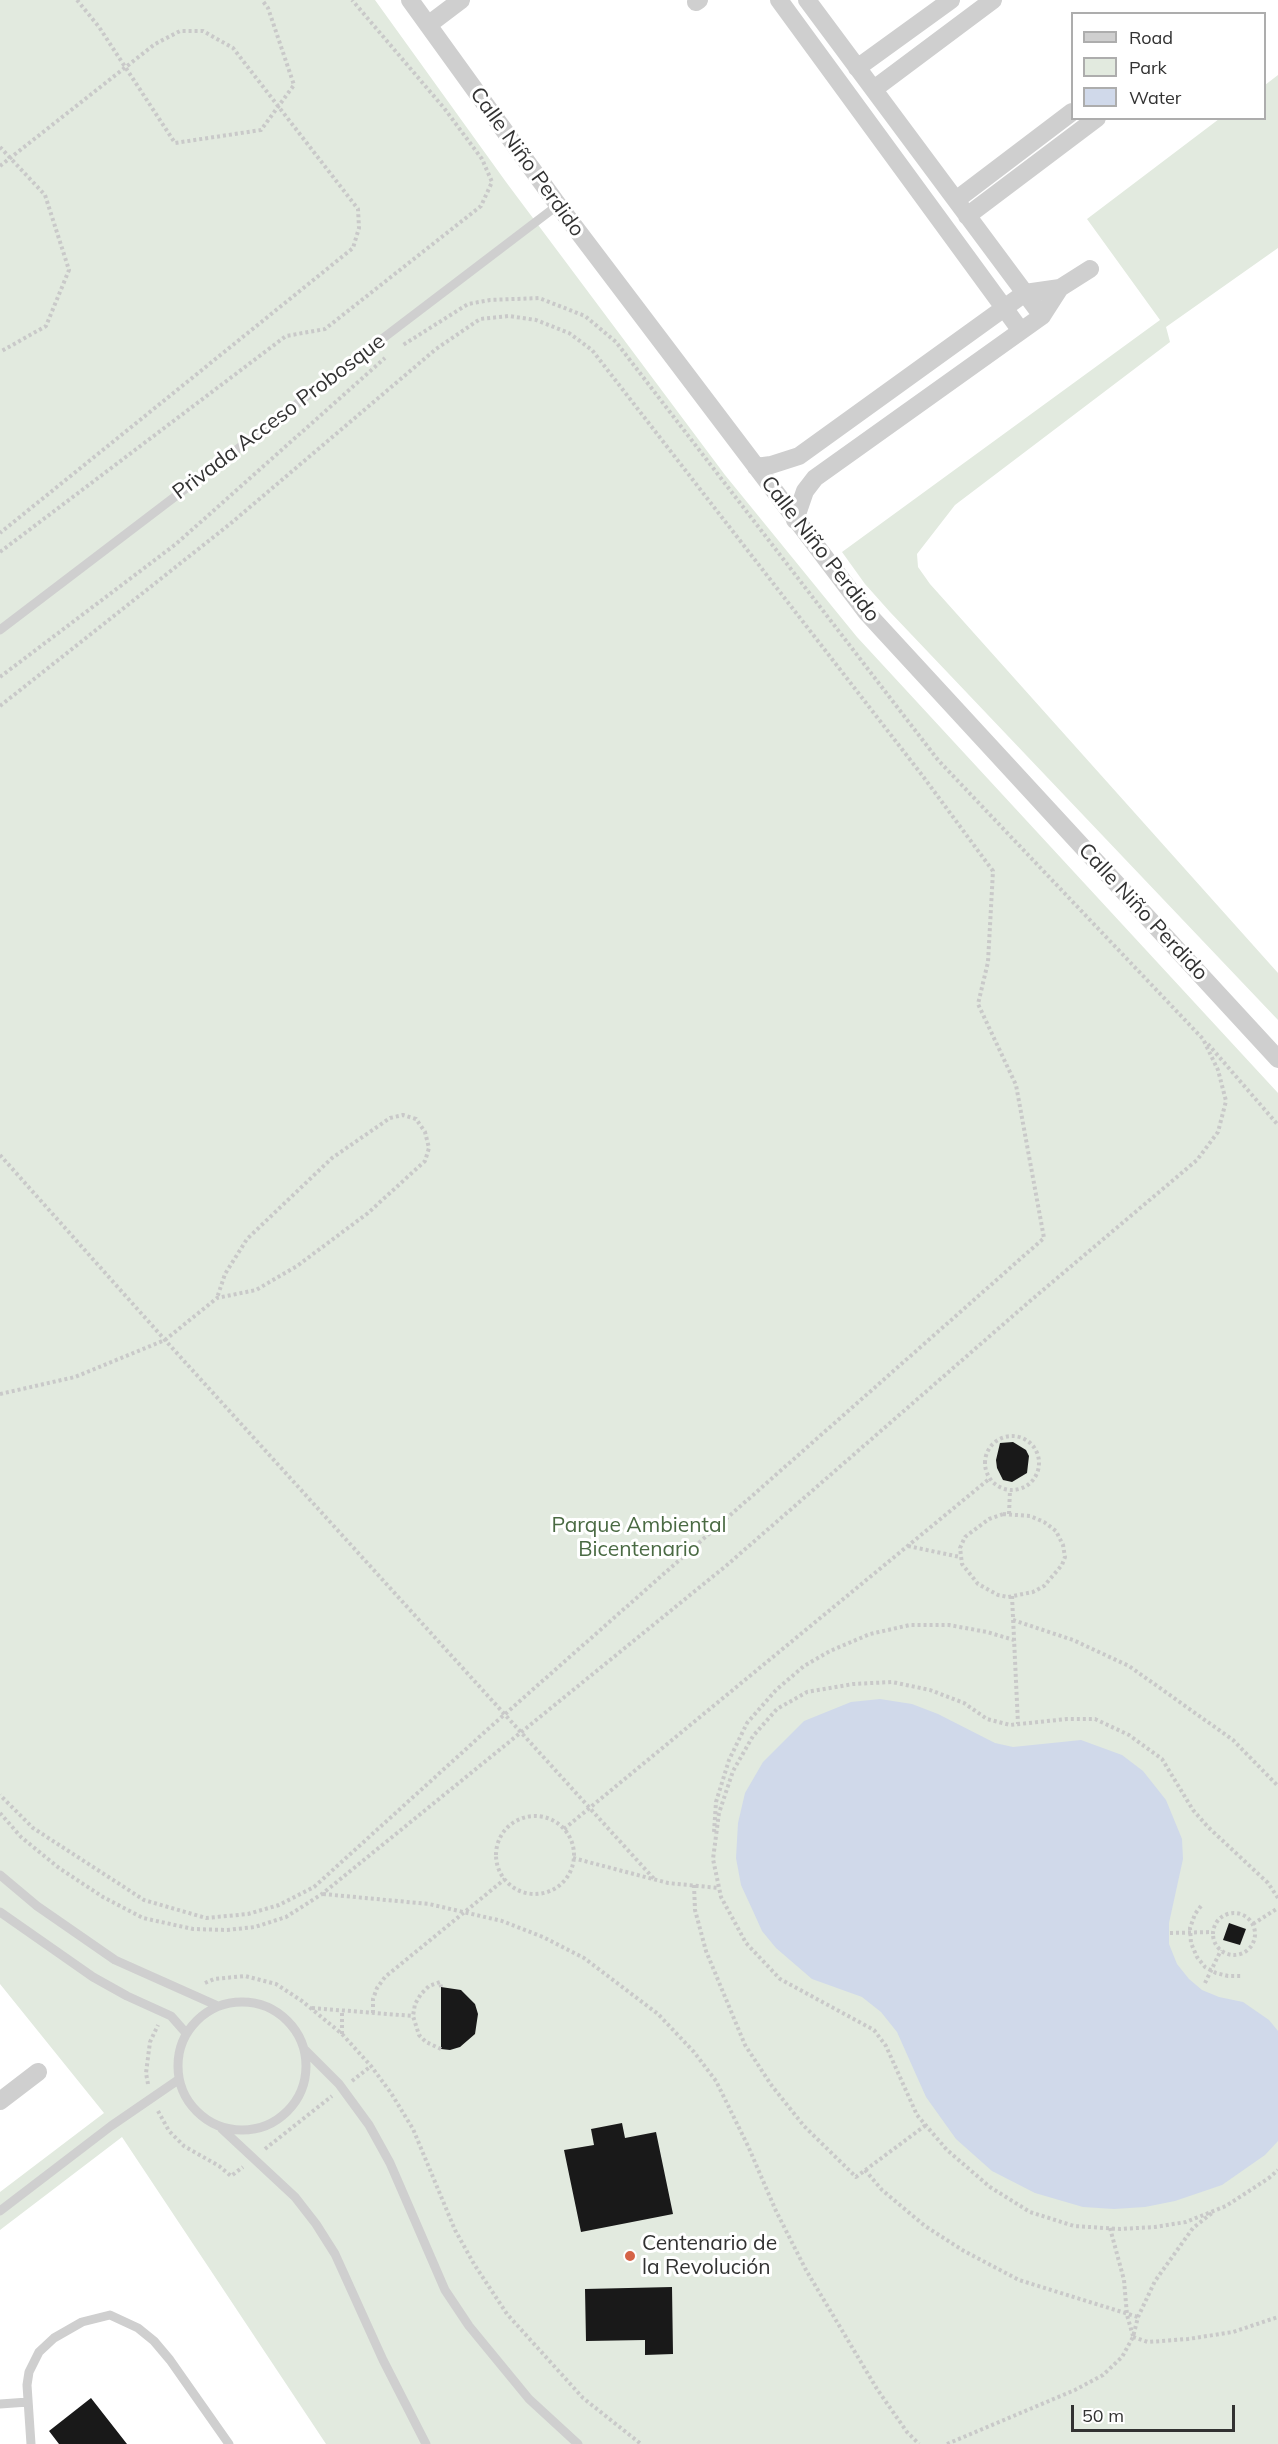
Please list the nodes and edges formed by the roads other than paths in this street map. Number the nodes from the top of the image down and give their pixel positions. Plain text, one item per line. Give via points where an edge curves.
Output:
1 (410, 0) edge
2 (461, 0) edge
3 (779, 0) edge
4 (807, 0) edge
5 (951, 0) edge
6 (993, 0) edge
7 (428, 25) junction
8 (858, 68) junction
9 (874, 89) junction
10 (1071, 113) edge
11 (1095, 120) edge
12 (913, 143) junction
13 (893, 155) junction
14 (956, 200) junction
15 (558, 205) junction
16 (967, 216) junction
17 (1090, 269) dead end
18 (1059, 288) junction
19 (1025, 293) junction
20 (1005, 308) junction
21 (1042, 316) junction
22 (1022, 331) junction
23 (820, 441) junction
24 (837, 462) junction
25 (756, 467) junction
26 (795, 520) junction
27 (0, 630) edge
28 (1278, 1059) edge
29 (0, 1875) edge
30 (0, 1912) edge
31 (218, 2006) junction
32 (186, 2033) junction
33 (304, 2050) junction
34 (38, 2072) dead end
35 (178, 2080) junction
36 (1, 2097) edge
37 (220, 2127) junction
38 (0, 2211) edge
39 (28, 2402) junction
40 (0, 2404) edge
41 (31, 2444) edge
42 (229, 2444) edge
43 (426, 2444) edge
44 (578, 2444) edge

1 - 7 street, Calle Niño Perdido
2 - 7 street
3 - 13 street
4 - 8 street
5 - 8 street
6 - 9 street
7 - 15 street, Calle Niño Perdido
8 - 9 street
9 - 12 street
10 - 14 street
11 - 16 street
12 - 13 street
12 - 14 street
13 - 20 street
14 - 16 street
15 - 25 street, Calle Niño Perdido
15 - 27 lane, Privada Acceso Probosque
16 - 19 street
17 - 18 street
18 - 19 street
18 - 21 street
19 - 20 street
19 - 21 street
20 - 22 street
20 - 23 street
21 - 22 street
22 - 24 street
23 - 24 street
23 - 25 street via 799,456
24 - 26 street via 810,484
25 - 26 street, Calle Niño Perdido
26 - 28 street, Calle Niño Perdido via 867,614
29 - 31 lane via 106,1954
30 - 32 lane via 93,1977 165,2012
31 - 32 lane via 200,2017
31 - 33 lane via 239,2001 261,2004 280,2014 296,2030
32 - 35 lane via 179,2048
33 - 37 lane via 302,2090 278,2120 259,2129
33 - 44 lane via 343,2088 369,2125 390,2163 445,2290 469,2326 529,2399
34 - 36 street
35 - 37 lane via 187,2100 201,2116
35 - 38 lane
37 - 43 lane via 295,2197 316,2224 335,2254
39 - 40 lane
39 - 41 lane
39 - 42 lane via 30,2372 46,2344 82,2322 110,2315 138,2328 154,2341

